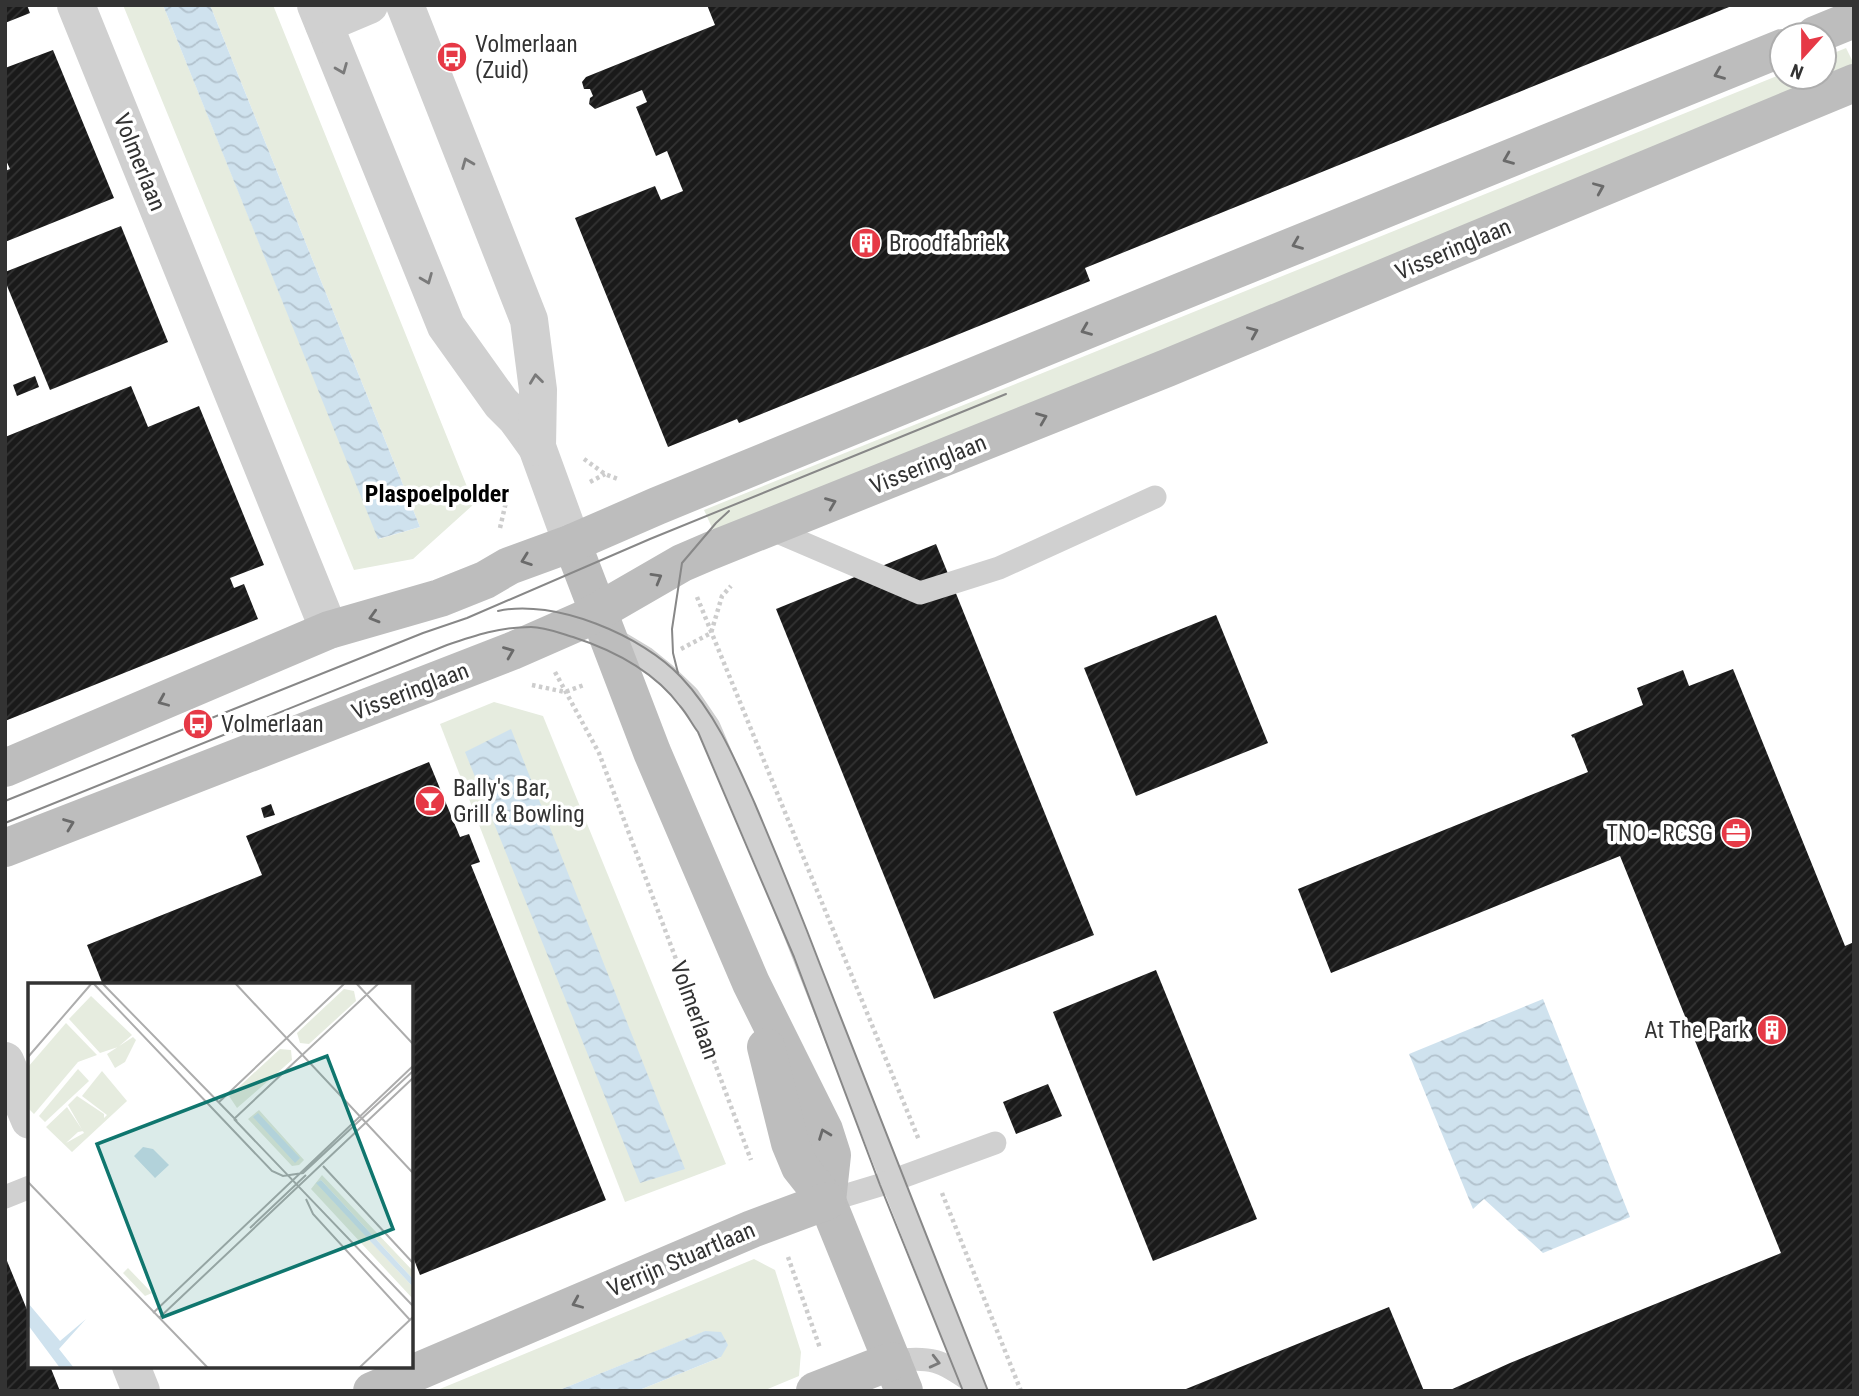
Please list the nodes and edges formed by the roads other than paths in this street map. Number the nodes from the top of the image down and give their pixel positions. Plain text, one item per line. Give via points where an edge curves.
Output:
1 (76, 5) edge
2 (369, 5) edge
3 (405, 5) edge
4 (320, 15) edge
5 (1768, 54) edge
6 (1854, 83) edge
7 (537, 447) junction
8 (1155, 497) dead end
9 (768, 528) junction
10 (572, 543) junction
11 (603, 626) junction
12 (330, 629) junction
13 (5, 768) edge
14 (5, 848) edge
15 (5, 1060) edge
16 (28, 1115) edge
17 (995, 1143) dead end
18 (892, 1181) junction
19 (28, 1188) edge
20 (5, 1198) edge
21 (827, 1200) junction
22 (132, 1368) edge
23 (898, 1376) edge
24 (974, 1386) edge
25 (824, 1387) edge
26 (141, 1391) edge
27 (372, 1391) edge

1 - 12 street, Volmerlaan
2 - 4 street
7 -> 3 street via 538,390 529,320
4 -> 7 street via 446,326
5 -> 10 street
9 -> 6 street, Visseringlaan
7 - 10 street
8 - 9 lane via 999,568 920,593
11 -> 9 street, Visseringlaan via 682,563
10 - 11 street
10 -> 12 street via 440,598
14 -> 11 street, Visseringlaan via 539,639
11 - 18 lane via 665,674 688,696 709,727
11 - 21 street via 751,983 790,1143 800,1167
12 -> 13 street
15 - 16 street
17 - 18 lane, Verrijn Stuartlaan
18 - 21 lane, Verrijn Stuartlaan
18 - 24 lane
19 - 20 lane
21 - 23 street
21 -> 27 street, Verrijn Stuartlaan
22 - 26 street
23 -> 24 lane via 916,1358 932,1360 946,1364
23 - 25 street

